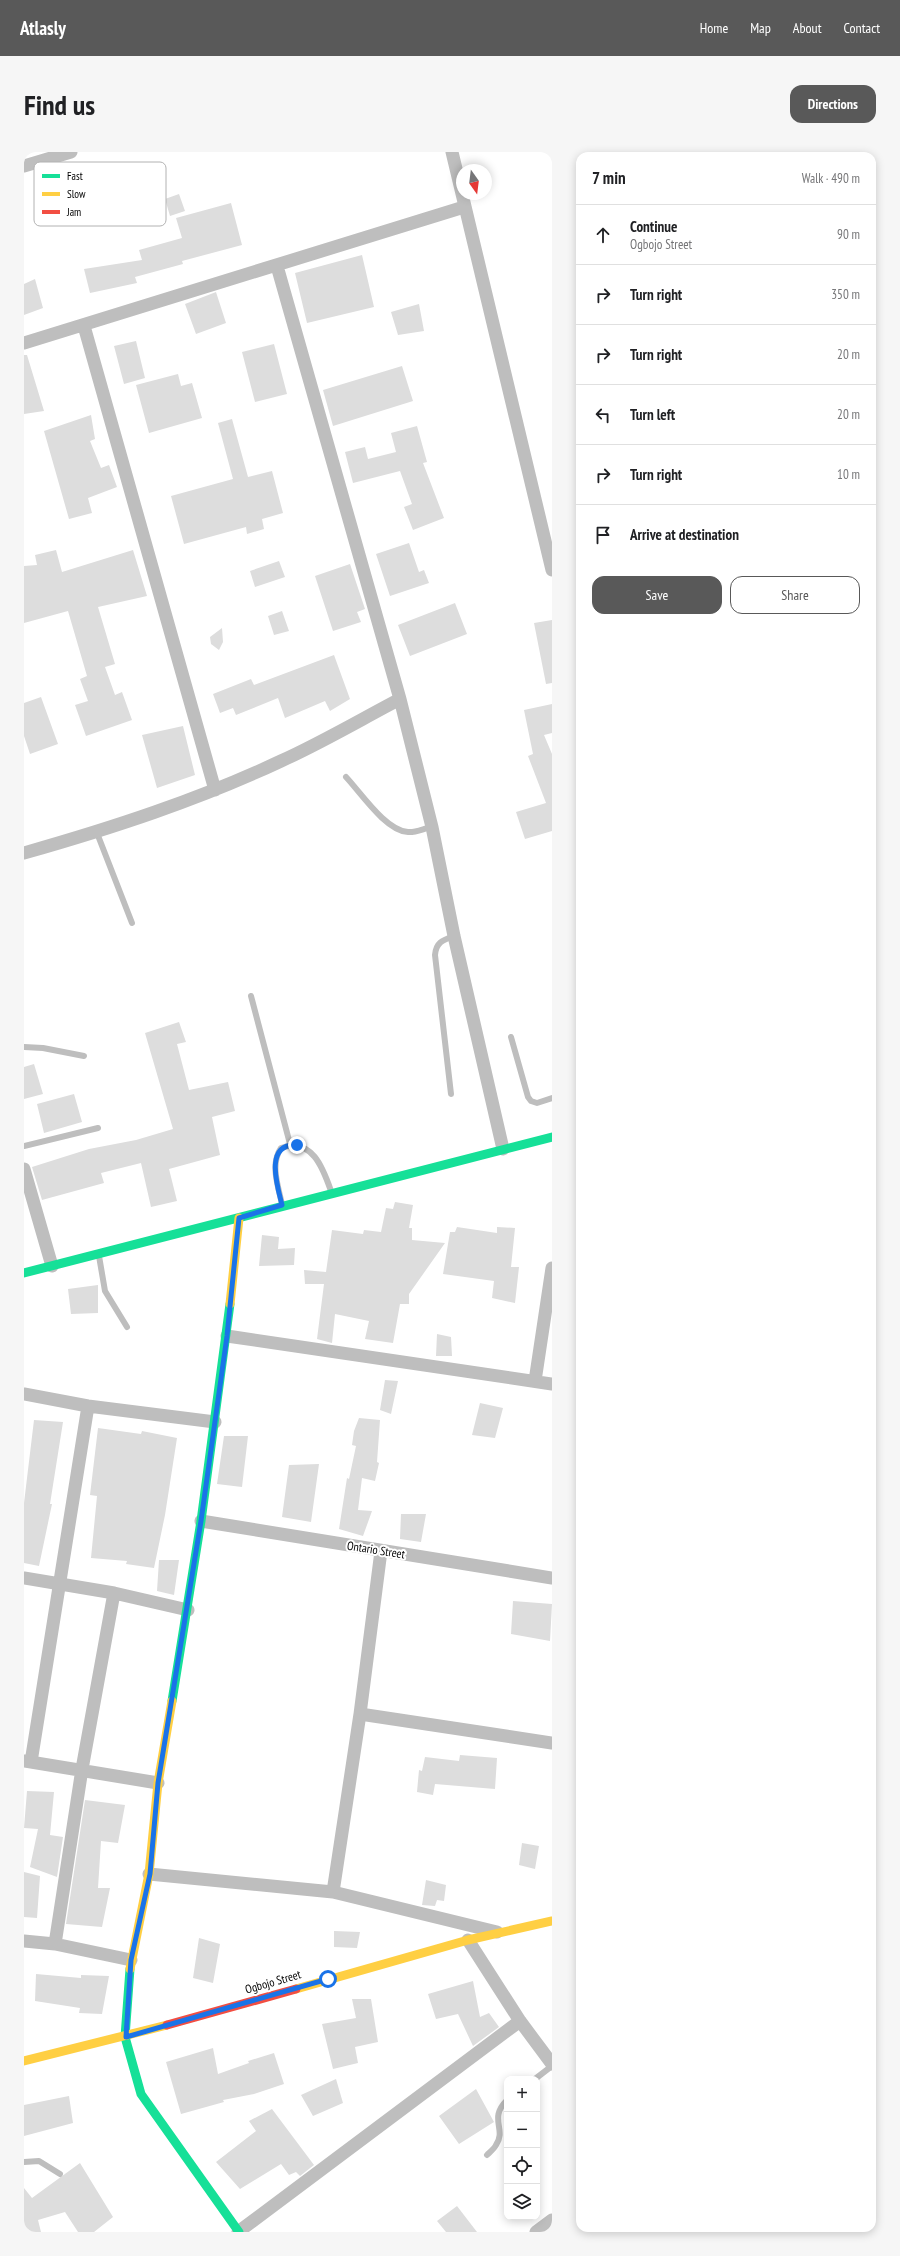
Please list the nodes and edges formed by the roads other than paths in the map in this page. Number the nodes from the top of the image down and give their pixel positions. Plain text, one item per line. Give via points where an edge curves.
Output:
1 (71, 152) edge
2 (452, 152) edge
3 (37, 162) edge
4 (34, 163) edge
5 (24, 166) edge
6 (464, 207) junction
7 (277, 266) junction
8 (84, 326) junction
9 (24, 344) edge
10 (552, 570) edge
11 (400, 699) junction
12 (346, 777) dead end
13 (215, 790) junction
14 (432, 827) junction
15 (97, 833) junction
16 (24, 853) edge
17 (132, 923) dead end
18 (454, 936) junction
19 (251, 996) dead end
20 (512, 1037) dead end
21 (24, 1047) edge
22 (84, 1056) dead end
23 (451, 1094) dead end
24 (552, 1098) edge
25 (98, 1128) dead end
26 (552, 1137) edge
27 (290, 1144) junction
28 (24, 1146) edge
29 (503, 1149) junction
30 (24, 1169) edge
31 (331, 1191) junction
32 (282, 1205) junction
33 (239, 1218) junction
34 (99, 1254) junction
35 (52, 1266) junction
36 (552, 1268) edge
37 (24, 1273) edge
38 (127, 1327) dead end
39 (227, 1336) junction
40 (535, 1381) junction
41 (552, 1384) edge
42 (24, 1394) edge
43 (88, 1406) junction
44 (215, 1422) junction
45 (201, 1521) junction
46 (381, 1551) junction
47 (24, 1578) edge
48 (552, 1578) edge
49 (61, 1584) junction
50 (114, 1593) junction
51 (188, 1610) junction
52 (360, 1714) junction
53 (552, 1743) edge
54 (26, 1761) edge
55 (82, 1769) junction
56 (158, 1783) junction
57 (150, 1874) junction
58 (333, 1892) junction
59 (552, 1921) edge
60 (504, 1934) junction
61 (468, 1940) junction
62 (24, 1941) edge
63 (55, 1944) junction
64 (131, 1960) junction
65 (520, 2021) junction
66 (126, 2037) junction
67 (24, 2061) edge
68 (552, 2065) edge
69 (539, 2076) edge
70 (504, 2103) edge
71 (487, 2155) dead end
72 (24, 2162) edge
73 (60, 2174) dead end
74 (552, 2220) edge
75 (238, 2232) edge
76 (536, 2232) edge

1 - 3 street
2 - 6 street
4 - 5 street
6 - 7 street
6 - 10 street
7 - 8 street
7 - 11 street
8 - 9 street
8 - 13 street
11 - 13 street via 282,761
11 - 14 street
12 - 14 lane via 385,821 394,827 408,832
13 - 15 street
14 - 18 street
15 - 16 street
15 - 17 lane
18 - 23 lane via 441,941 436,946 435,955
18 - 29 street
19 - 27 lane
20 - 24 lane via 531,1101 537,1103
21 - 22 lane
25 - 28 lane
26 - 29 street
27 - 31 lane via 308,1151 317,1159
27 - 32 lane via 281,1148 276,1163
29 - 31 street
30 - 35 street
31 - 32 street
32 - 33 street
33 - 34 street
33 - 39 street
34 - 35 street
34 - 38 lane via 105,1292
35 - 37 street
36 - 40 street
39 - 40 street
39 - 44 street
40 - 41 street
42 - 43 street
43 - 44 street
43 - 49 street
44 - 45 street
45 - 46 street, Ontario Street
45 - 51 street
46 - 48 street, Ontario Street
46 - 52 street
47 - 49 street
49 - 50 street
49 - 54 street
50 - 51 street
50 - 55 street
51 - 56 street
52 - 53 street
52 - 58 street
54 - 55 street
55 - 56 street
55 - 63 street
56 - 57 street
57 - 58 street
57 - 64 street
58 - 60 street
59 - 60 street, Ogbojo Street
60 - 61 street, Ogbojo Street
61 - 65 street
61 - 66 street, Ogbojo Street
62 - 63 street
63 - 64 street
64 - 66 street
65 - 68 street
65 - 75 street
66 - 67 street, Ogbojo Street
66 - 75 street via 141,2094
68 - 69 lane
70 - 71 lane via 499,2108 497,2117 499,2129 496,2145
72 - 73 lane via 40,2161
74 - 76 street

